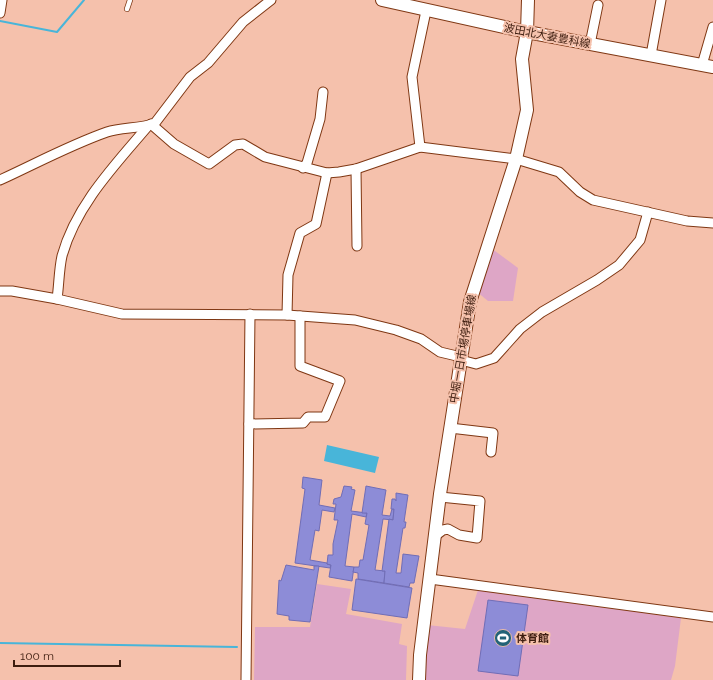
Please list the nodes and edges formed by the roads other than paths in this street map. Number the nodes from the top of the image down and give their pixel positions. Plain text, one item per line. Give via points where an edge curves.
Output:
1 (2, 0) edge
2 (130, 0) edge
3 (271, 0) edge
4 (382, 0) edge
5 (528, 0) edge
6 (661, 0) edge
7 (404, 3) edge
8 (598, 5) dead end
9 (127, 9) dead end
10 (426, 11) junction
11 (0, 13) edge
12 (713, 27) edge
13 (527, 32) junction
14 (590, 44) junction
15 (651, 55) junction
16 (707, 66) edge
17 (323, 92) dead end
18 (150, 125) junction
19 (420, 147) junction
20 (516, 159) junction
21 (303, 168) junction
22 (356, 169) junction
23 (327, 173) junction
24 (0, 180) edge
25 (648, 212) junction
26 (713, 223) edge
27 (357, 246) dead end
28 (0, 291) edge
29 (57, 299) junction
30 (250, 314) junction
31 (287, 315) junction
32 (300, 316) junction
33 (461, 359) junction
34 (249, 424) junction
35 (450, 428) junction
36 (491, 452) dead end
37 (440, 497) junction
38 (435, 536) junction
39 (430, 579) junction
40 (713, 618) edge
41 (246, 680) edge
42 (419, 680) edge

1 - 11 street
2 - 9 lane
3 - 18 street via 243,22 208,63 190,77
4 - 7 main road, 波田北大妻豊科線
5 - 13 main road, 中堀一日市場停車場線
6 - 15 street
7 - 10 main road, 波田北大妻豊科線
8 - 14 street
10 - 13 main road, 波田北大妻豊科線
10 - 19 street via 412,78
12 - 16 street
13 - 14 main road, 波田北大妻豊科線
13 - 20 main road, 中堀一日市場停車場線 via 522,71 527,110
14 - 15 main road, 波田北大妻豊科線
15 - 16 main road, 波田北大妻豊科線
17 - 21 street via 320,119 307,163
18 - 21 street via 174,144 209,164 236,145 243,144 265,157
18 - 24 street via 108,132
18 - 29 street via 105,174 74,225 62,256
19 - 20 street
19 - 22 street
20 - 25 street via 559,172 580,192 593,200
20 - 33 main road, 中堀一日市場停車場線 via 470,302
21 - 23 street
22 - 23 street
22 - 27 street
23 - 31 street via 316,224 300,233 288,274
25 - 26 street via 687,221
25 - 33 street via 640,240 619,265 531,320 494,358 476,364
28 - 29 street
29 - 30 street via 122,314
30 - 31 street
30 - 34 street
31 - 32 street
32 - 33 street via 355,320 396,330 421,339 440,352
32 - 34 street via 300,366 340,381 324,417 308,418 303,423
33 - 35 main road, 中堀一日市場停車場線
34 - 41 street
35 - 36 street via 493,433
35 - 37 main road, 中堀一日市場停車場線
37 - 38 main road, 中堀一日市場停車場線
37 - 38 street via 480,501 477,538 459,535 448,529
38 - 39 main road, 中堀一日市場停車場線
39 - 40 street
39 - 42 main road, 中堀一日市場停車場線

